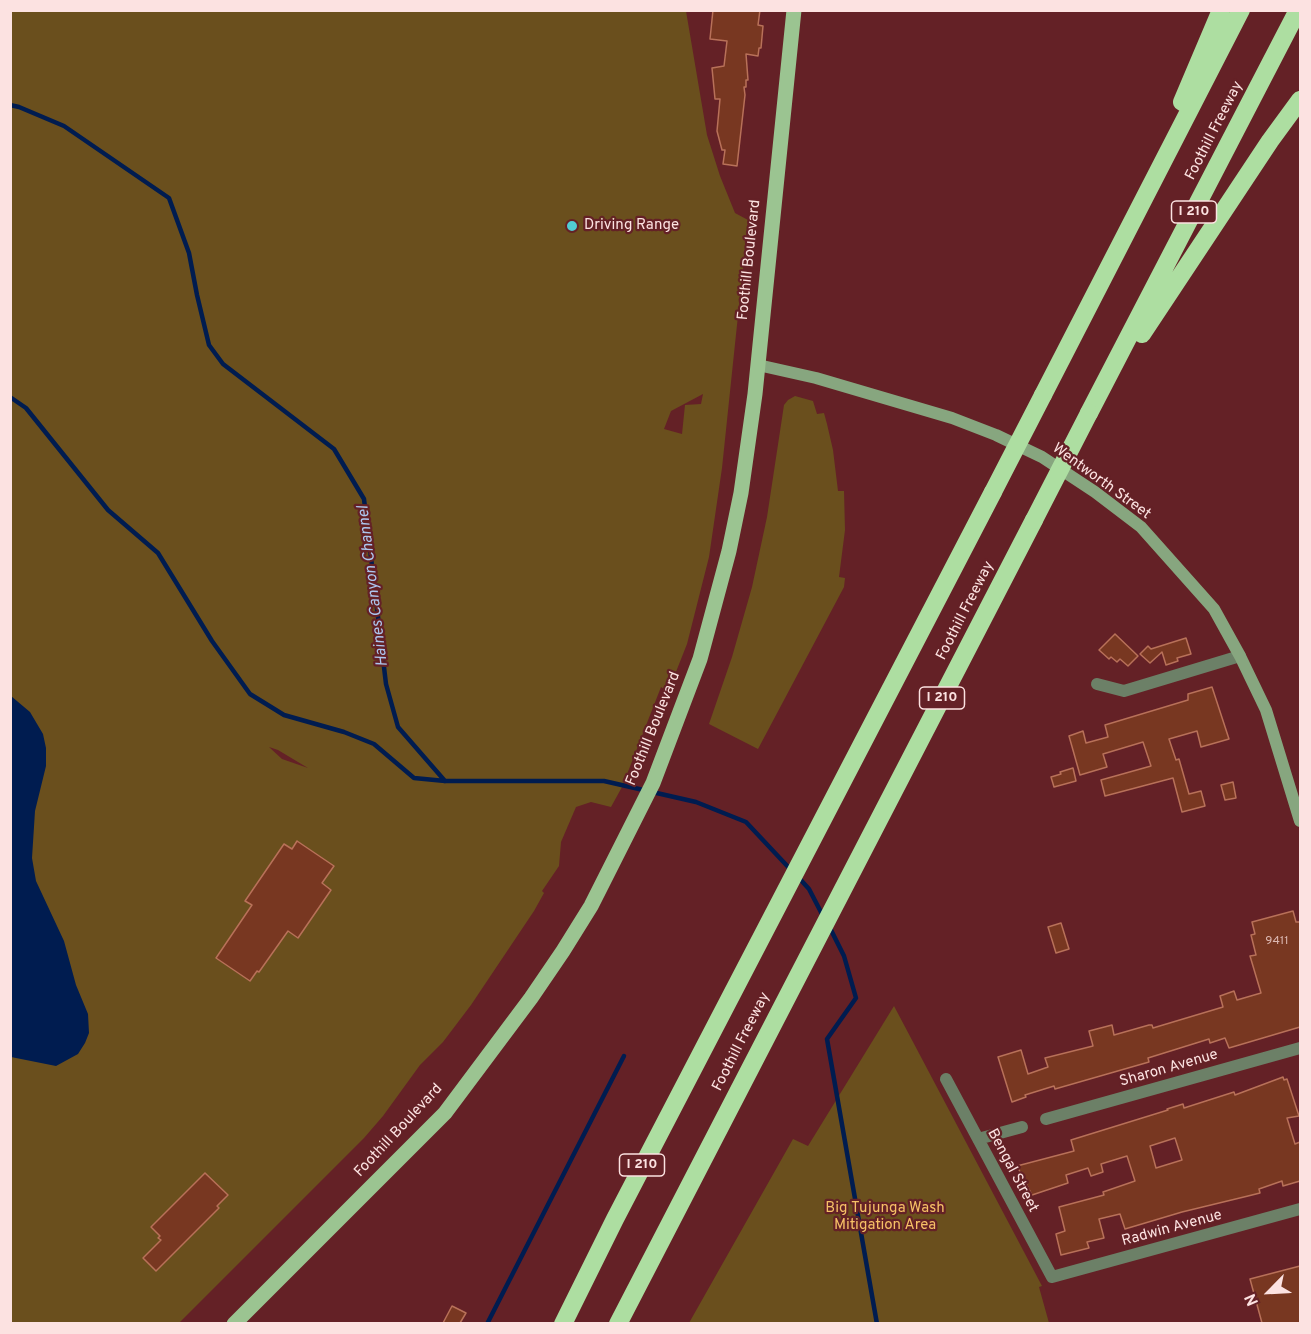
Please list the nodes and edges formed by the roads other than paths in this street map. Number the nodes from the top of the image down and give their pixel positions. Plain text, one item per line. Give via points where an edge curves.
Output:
1 (794, 10) edge
2 (1221, 10) edge
3 (1241, 10) edge
4 (1298, 10) edge
5 (1300, 100) edge
6 (1113, 260) junction
7 (758, 365) junction
8 (1089, 413) junction
9 (1240, 656) junction
10 (1097, 684) dead end
11 (1300, 821) edge
12 (1300, 1048) edge
13 (946, 1079) dead end
14 (1046, 1119) dead end
15 (1022, 1127) dead end
16 (978, 1139) junction
17 (1300, 1209) edge
18 (1052, 1277) joint
19 (234, 1323) edge
20 (562, 1323) edge
21 (618, 1323) edge

1 - 7 main road, Foothill Boulevard
2 - 6 highway
3 - 6 highway, Foothill Freeway / I 210
4 - 8 highway, Foothill Freeway / I 210
5 - 8 highway
6 - 20 highway, Foothill Freeway / I 210, bridge
7 - 9 main road, Wentworth Street via 952,418 1042,457 1141,527 1214,609
7 - 19 main road, Foothill Boulevard via 743,483 700,659 653,783 591,906 531,998 445,1113
8 - 21 highway, Foothill Freeway / I 210, bridge
9 - 10 street via 1124,691
9 - 11 main road, Wentworth Street via 1266,710
12 - 14 street, Sharon Avenue
13 - 16 street, Bengal Street
15 - 16 street
16 - 18 street, Bengal Street
17 - 18 street, Radwin Avenue

